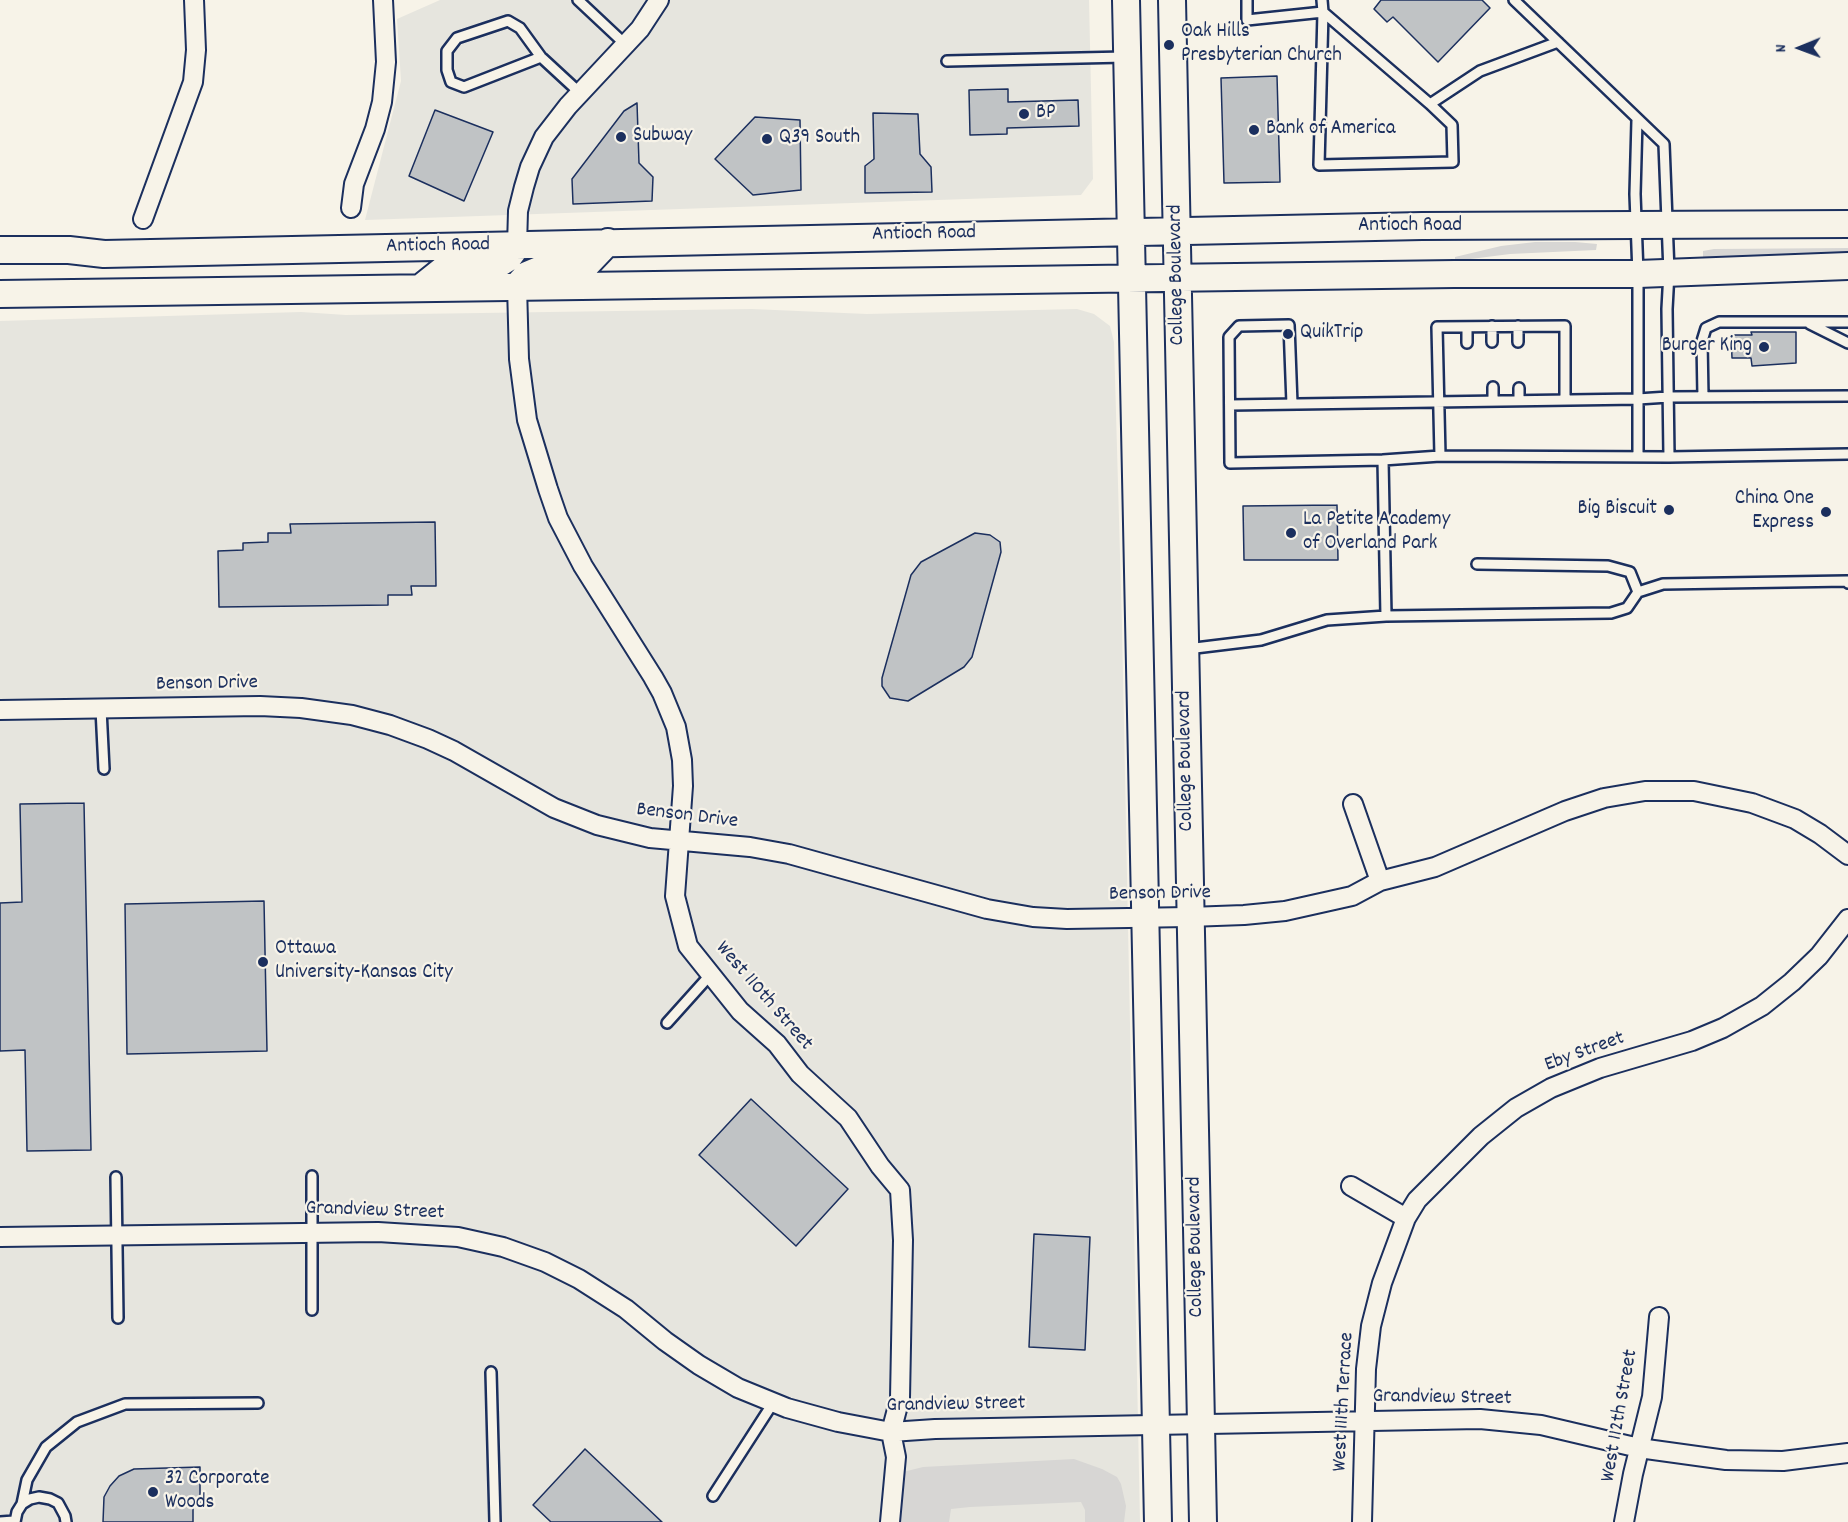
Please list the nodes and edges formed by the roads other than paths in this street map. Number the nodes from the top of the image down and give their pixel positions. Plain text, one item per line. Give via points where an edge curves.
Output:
1 (194, 0) edge
2 (383, 0) edge
3 (578, 0) edge
4 (659, 0) edge
5 (1126, 0) edge
6 (1172, 0) edge
7 (1246, 0) edge
8 (1323, 0) edge
9 (1514, 0) edge
10 (1323, 12) junction
11 (1558, 42) junction
12 (626, 45) junction
13 (542, 57) junction
14 (1128, 57) junction
15 (947, 61) dead end
16 (580, 93) junction
17 (1430, 104) junction
18 (1637, 120) junction
19 (351, 208) dead end
20 (143, 219) dead end
21 (1848, 224) edge
22 (1636, 225) junction
23 (1668, 225) junction
24 (1131, 231) junction
25 (1177, 231) junction
26 (608, 242) junction
27 (516, 246) junction
28 (0, 250) edge
29 (1848, 266) edge
30 (1669, 272) junction
31 (1638, 274) junction
32 (1132, 279) junction
33 (1178, 279) junction
34 (517, 286) junction
35 (421, 288) junction
36 (0, 294) edge
37 (1807, 322) junction
38 (1848, 322) edge
39 (1492, 326) junction
40 (1518, 326) junction
41 (1467, 327) junction
42 (1492, 342) dead end
43 (1518, 342) dead end
44 (1467, 343) dead end
45 (1848, 343) edge
46 (1493, 387) dead end
47 (1519, 388) dead end
48 (1468, 389) dead end
49 (1848, 396) edge
50 (1668, 397) junction
51 (1703, 397) junction
52 (1565, 399) junction
53 (1638, 399) junction
54 (1493, 400) junction
55 (1519, 400) junction
56 (1438, 401) junction
57 (1468, 401) junction
58 (1292, 404) junction
59 (1230, 405) junction
60 (1848, 454) edge
61 (1440, 456) junction
62 (1638, 456) junction
63 (1669, 457) junction
64 (1383, 460) junction
65 (1477, 564) dead end
66 (1848, 583) edge
67 (1638, 592) junction
68 (1386, 616) junction
69 (1185, 649) junction
70 (101, 709) junction
71 (0, 710) edge
72 (104, 769) dead end
73 (1353, 804) dead end
74 (681, 841) junction
75 (1848, 855) edge
76 (1380, 881) junction
77 (1189, 917) junction
78 (1146, 918) junction
79 (1848, 920) edge
80 (711, 974) junction
81 (667, 1023) dead end
82 (312, 1176) dead end
83 (116, 1177) dead end
84 (1350, 1186) dead end
85 (1406, 1218) junction
86 (313, 1232) junction
87 (117, 1235) junction
88 (0, 1237) edge
89 (312, 1310) dead end
90 (1659, 1317) dead end
91 (118, 1318) dead end
92 (491, 1371) dead end
93 (258, 1403) dead end
94 (773, 1403) junction
95 (1364, 1420) junction
96 (1156, 1425) junction
97 (1201, 1425) junction
98 (891, 1432) junction
99 (1639, 1448) junction
100 (1848, 1453) edge
101 (713, 1496) dead end
102 (22, 1504) junction
103 (0, 1522) edge
104 (14, 1522) edge
105 (66, 1522) edge
106 (495, 1522) edge
107 (890, 1522) edge
108 (1158, 1522) edge
109 (1203, 1522) edge
110 (1362, 1522) edge
111 (1624, 1522) edge

1 - 20 street via 193,82
2 - 19 street via 386,62 382,102 354,184
3 - 12 lane
4 - 12 street
5 - 14 main road, College Boulevard
6 - 25 main road, College Boulevard
7 - 10 lane via 1247,20
8 - 10 lane
9 - 11 lane
10 - 17 lane
10 - 17 lane via 1319,165 1453,162 1452,124
11 - 17 lane via 1480,71
11 - 18 lane
12 - 16 street
13 - 13 lane via 520,28 508,21 457,38 447,51 447,70 451,82 464,87
13 - 16 lane
14 - 15 lane
14 - 24 main road, College Boulevard
16 - 27 street via 544,137 530,167 518,211
18 - 22 lane
18 - 23 lane via 1664,144
21 - 23 main road, Antioch Road
22 - 23 main road, Antioch Road
22 - 25 main road, Antioch Road
22 - 31 lane
23 - 30 lane
24 - 25 main road, Antioch Road
24 - 26 main road, Antioch Road
24 - 32 main road, College Boulevard
25 - 33 main road, College Boulevard
26 - 27 main road, Antioch Road
26 - 34 main road via 588,263 546,267 527,275
27 - 28 main road, Antioch Road via 104,254
27 - 35 main road via 497,265 442,270
29 - 30 main road, Antioch Road
30 - 31 main road, Antioch Road
30 - 50 lane
31 - 33 main road, Antioch Road
31 - 53 lane
32 - 33 main road, Antioch Road
32 - 34 main road, Antioch Road
32 - 78 main road, College Boulevard
33 - 69 main road, College Boulevard
34 - 35 main road, Antioch Road
34 - 74 street, West 110th Street via 519,359 527,420 539,465 558,518 583,566 653,677 676,727 683,777
35 - 36 main road, Antioch Road
37 - 38 lane
37 - 45 lane
37 - 51 lane via 1719,322 1706,328 1702,341
39 - 40 lane
39 - 41 lane
39 - 42 lane
40 - 43 lane
40 - 52 lane via 1565,326
41 - 44 lane
41 - 56 lane via 1437,327
46 - 54 lane
47 - 55 lane
48 - 57 lane
49 - 51 lane
50 - 51 lane
50 - 53 lane
50 - 63 lane
52 - 53 lane
52 - 55 lane
53 - 62 lane
54 - 55 lane
54 - 57 lane
56 - 57 lane
56 - 58 lane
56 - 61 lane
58 - 59 lane
58 - 59 lane via 1289,325 1239,326 1229,337
59 - 64 lane via 1230,463
60 - 63 lane
61 - 62 lane
61 - 64 lane
62 - 63 lane
64 - 68 lane
65 - 67 lane via 1608,566 1630,572
66 - 67 lane via 1663,584
67 - 68 lane via 1627,608 1611,613
68 - 69 lane via 1326,620 1261,640
69 - 77 main road, College Boulevard
70 - 71 street, Benson Drive
70 - 72 lane
70 - 74 street, Benson Drive via 260,706 352,715 428,739 554,808 597,825 628,834
73 - 76 street
74 - 78 street, Benson Drive via 789,854 987,909 1033,917
74 - 80 street, West 110th Street via 675,896 688,946
75 - 76 street, Benson Drive via 1795,819 1752,803 1694,791 1645,791 1604,798 1565,811 1435,867
76 - 77 street, Benson Drive via 1352,896 1286,911
77 - 78 street, Benson Drive
77 - 97 main road, College Boulevard
78 - 96 main road, College Boulevard
79 - 85 street, Eby Street via 1819,956 1762,1006 1692,1041 1590,1072 1516,1108 1481,1136 1417,1200
80 - 81 lane
80 - 98 street, West 110th Street via 740,1011 848,1118 900,1190 900,1398
82 - 86 lane
83 - 87 lane
84 - 85 street
85 - 95 street, West 111th Terrace via 1371,1326
86 - 87 street, Grandview Street
86 - 89 lane
86 - 94 street, Grandview Street via 458,1237 545,1262 626,1309 699,1365
87 - 88 street, Grandview Street
87 - 91 lane
90 - 99 street, West 112th Street via 1652,1397
92 - 106 lane
93 - 102 lane via 125,1404 77,1422 46,1447 27,1480
94 - 98 street, Grandview Street
94 - 101 lane
95 - 97 street, Grandview Street
95 - 99 street, Grandview Street via 1480,1419 1541,1425
95 - 110 street, West 111th Terrace
96 - 97 street, Grandview Street
96 - 98 street, Grandview Street
96 - 108 main road, College Boulevard
97 - 109 main road, College Boulevard
98 - 107 street, West 110th Street via 896,1457
99 - 100 street, Grandview Street via 1726,1460 1783,1461
99 - 111 street, West 112th Street
102 - 104 lane
102 - 105 lane via 39,1497 50,1499 62,1508
103 - 104 lane

